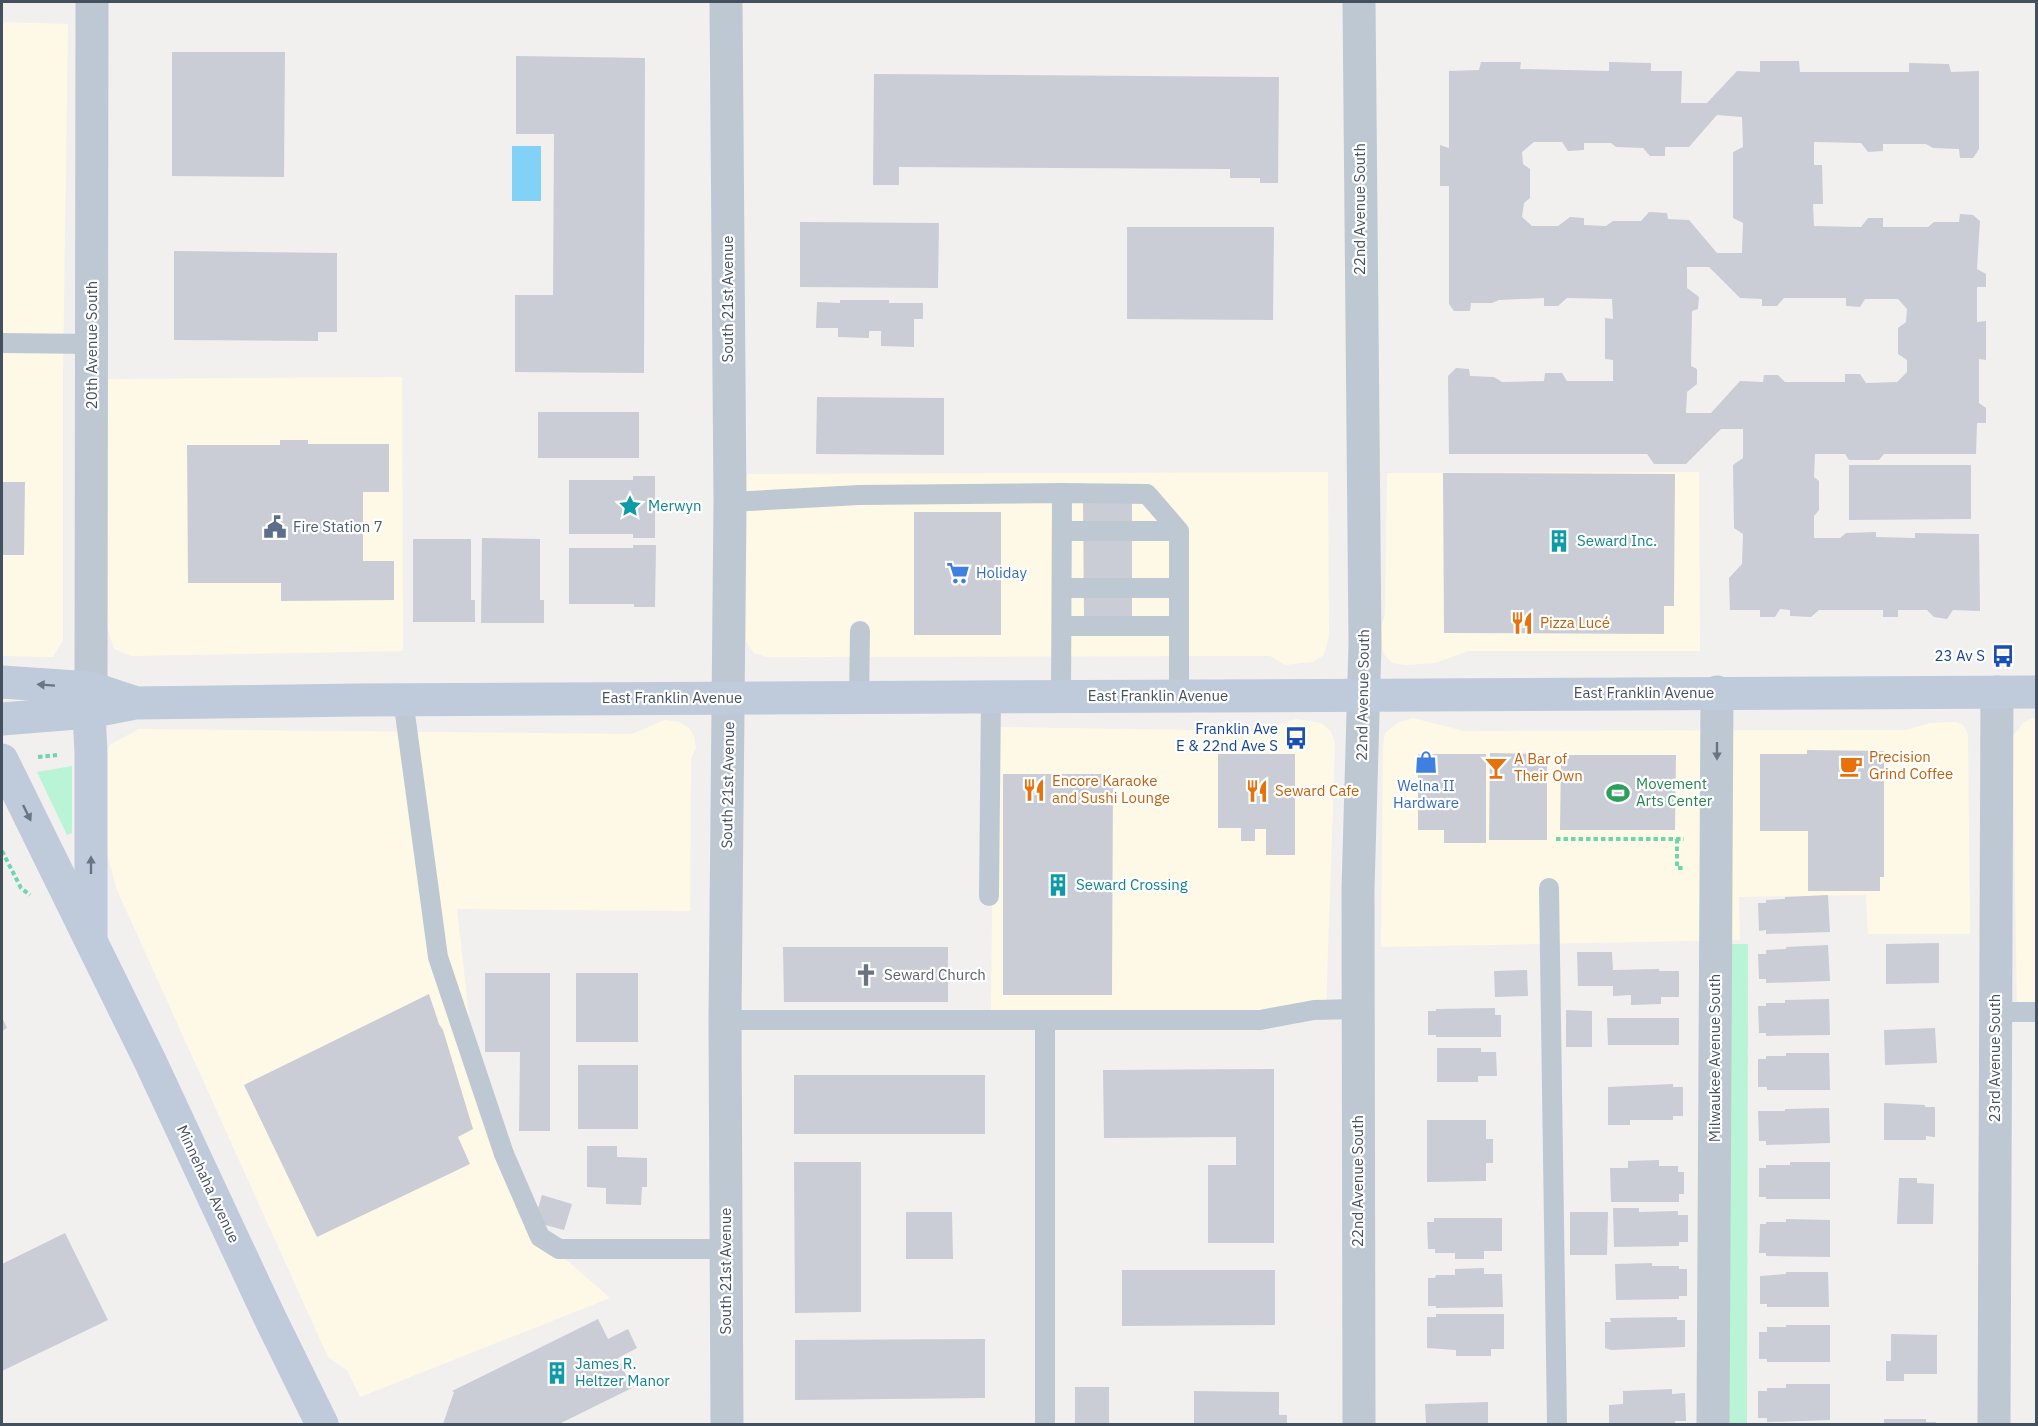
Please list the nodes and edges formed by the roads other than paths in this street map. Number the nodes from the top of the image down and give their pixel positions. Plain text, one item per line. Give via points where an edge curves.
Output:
1 (92, 2) edge
2 (726, 2) edge
3 (1359, 2) edge
4 (2, 343) edge
5 (92, 344) junction
6 (1062, 493) junction
7 (730, 502) junction
8 (1062, 531) junction
9 (1179, 531) junction
10 (1062, 588) junction
11 (1179, 588) junction
12 (1062, 626) junction
13 (1179, 626) junction
14 (860, 631) dead end
15 (2, 682) edge
16 (1718, 692) junction
17 (1997, 692) junction
18 (2037, 692) edge
19 (1363, 695) junction
20 (1179, 696) junction
21 (991, 697) junction
22 (1061, 697) junction
23 (729, 698) junction
24 (859, 698) junction
25 (403, 699) junction
26 (90, 700) junction
27 (2, 719) edge
28 (17, 759) edge
29 (1549, 888) dead end
30 (989, 896) dead end
31 (91, 944) junction
32 (1357, 1009) junction
33 (1995, 1012) junction
34 (2037, 1012) edge
35 (725, 1020) junction
36 (1045, 1020) junction
37 (725, 1249) junction
38 (322, 1425) edge
39 (727, 1425) edge
40 (1045, 1425) edge
41 (1359, 1425) edge
42 (1557, 1425) edge
43 (1713, 1425) edge
44 (1994, 1425) edge

1 - 5 street, 20th Avenue South
2 - 7 street, South 21st Avenue
3 - 19 street, 22nd Avenue South
4 - 5 lane
5 - 26 street, 20th Avenue South
6 - 7 lane via 859,495
6 - 8 lane
6 - 9 lane via 1147,494
7 - 23 street, South 21st Avenue
8 - 9 lane
8 - 10 lane
9 - 11 lane
10 - 11 lane
10 - 12 lane
11 - 13 lane
12 - 13 lane
12 - 22 lane
13 - 20 lane
14 - 24 lane
26 -> 15 street, East Franklin Avenue
16 - 17 street, East Franklin Avenue
16 - 19 street, East Franklin Avenue
16 -> 43 street, Milwaukee Avenue South
17 - 18 street, East Franklin Avenue
17 - 33 street, 23rd Avenue South
19 - 20 street, East Franklin Avenue
19 - 32 street, 22nd Avenue South
20 - 22 street, East Franklin Avenue
21 - 22 street, East Franklin Avenue
21 - 24 street, East Franklin Avenue
21 - 30 lane
23 - 24 street, East Franklin Avenue
23 - 25 street, East Franklin Avenue
23 - 35 street, South 21st Avenue
25 - 26 street, East Franklin Avenue via 135,703
25 - 37 lane via 438,957 504,1154 540,1237 559,1249
26 - 27 street, East Franklin Avenue
31 -> 26 street, Minnehaha Avenue
28 -> 31 street, Minnehaha Avenue
29 - 42 lane
31 - 38 street, Minnehaha Avenue
32 - 36 lane via 1314,1010 1260,1020
32 - 41 street, 22nd Avenue South
33 - 34 lane
33 - 44 street, 23rd Avenue South
35 - 36 lane
35 - 37 street, South 21st Avenue
36 - 40 lane
37 - 39 street, South 21st Avenue

